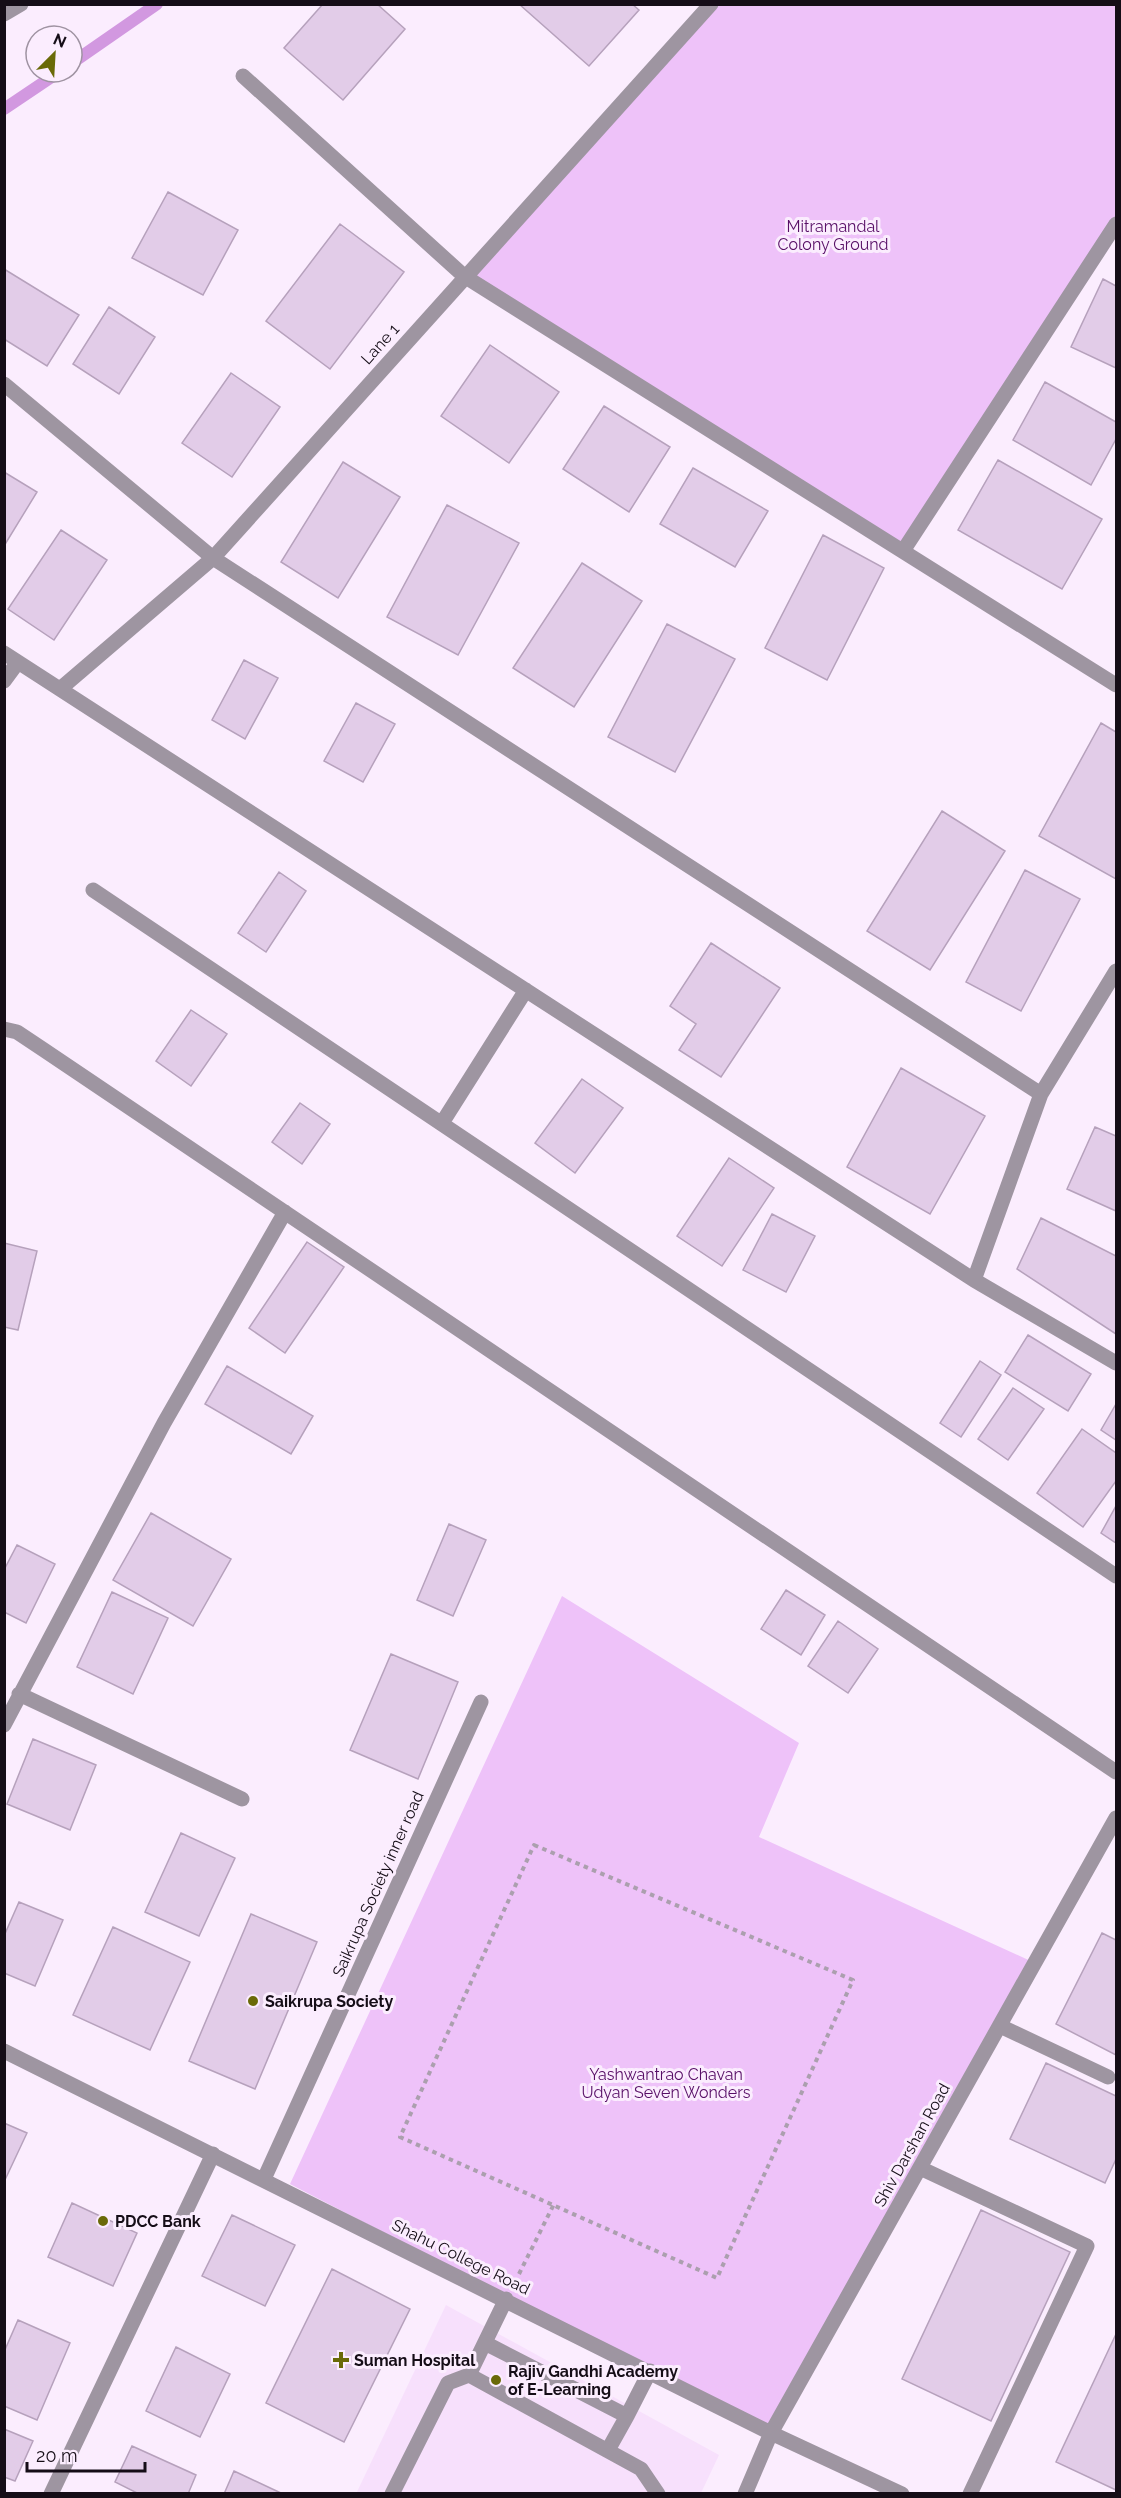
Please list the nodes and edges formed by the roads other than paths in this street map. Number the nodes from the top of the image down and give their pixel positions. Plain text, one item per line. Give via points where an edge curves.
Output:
1 (21, 4) edge
2 (711, 4) edge
3 (4, 14) edge
4 (243, 76) dead end
5 (1116, 224) edge
6 (464, 276) junction
7 (4, 384) edge
8 (903, 551) junction
9 (213, 558) junction
10 (4, 653) edge
11 (18, 662) junction
12 (4, 681) edge
13 (1116, 685) edge
14 (60, 689) junction
15 (93, 890) dead end
16 (1116, 971) edge
17 (526, 990) junction
18 (4, 1029) edge
19 (1041, 1095) junction
20 (442, 1123) junction
21 (285, 1212) junction
22 (974, 1280) junction
23 (1116, 1363) edge
24 (1116, 1576) edge
25 (19, 1694) junction
26 (481, 1702) dead end
27 (4, 1725) edge
28 (1116, 1772) edge
29 (242, 1799) dead end
30 (1116, 1818) edge
31 (1000, 2026) junction
32 (4, 2051) edge
33 (1108, 2077) dead end
34 (213, 2154) junction
35 (920, 2168) junction
36 (264, 2179) junction
37 (506, 2299) junction
38 (485, 2343) junction
39 (650, 2371) junction
40 (469, 2375) junction
41 (627, 2416) junction
42 (771, 2433) junction
43 (608, 2450) junction
44 (51, 2493) edge
45 (392, 2493) edge
46 (658, 2493) edge
47 (745, 2493) edge
48 (902, 2493) edge
49 (970, 2493) edge

1 - 3 street
2 - 6 street, Lane 1
4 - 6 street
5 - 8 street
6 - 8 street
6 - 9 street, Lane 1
7 - 9 street
8 - 13 street
9 - 14 street, Lane 1
9 - 19 street
10 - 11 street
11 - 12 street
11 - 14 street
14 - 17 street
15 - 20 street
16 - 19 street
17 - 20 street
17 - 22 street
18 - 21 street via 26,1038
19 - 22 street
20 - 24 street
21 - 25 street via 164,1423
21 - 28 street
22 - 23 street
25 - 27 street
25 - 29 street
26 - 36 street, Saikrupa Society inner road
30 - 31 street, Shiv Darshan Road
31 - 33 street
31 - 35 street, Shiv Darshan Road
32 - 34 street, Shahu College Road
34 - 36 street, Shahu College Road
34 - 44 street
35 - 42 street, Shiv Darshan Road
35 - 49 street via 1087,2246
36 - 37 street, Shahu College Road
37 - 38 street
37 - 39 street, Shahu College Road
38 - 40 street
38 - 41 street
39 - 41 street
39 - 42 street, Shahu College Road
40 - 43 street
40 - 45 street via 448,2383
41 - 43 street
42 - 47 street, Shiv Darshan Road
42 - 48 street, Shahu College Road
43 - 46 street via 641,2469

